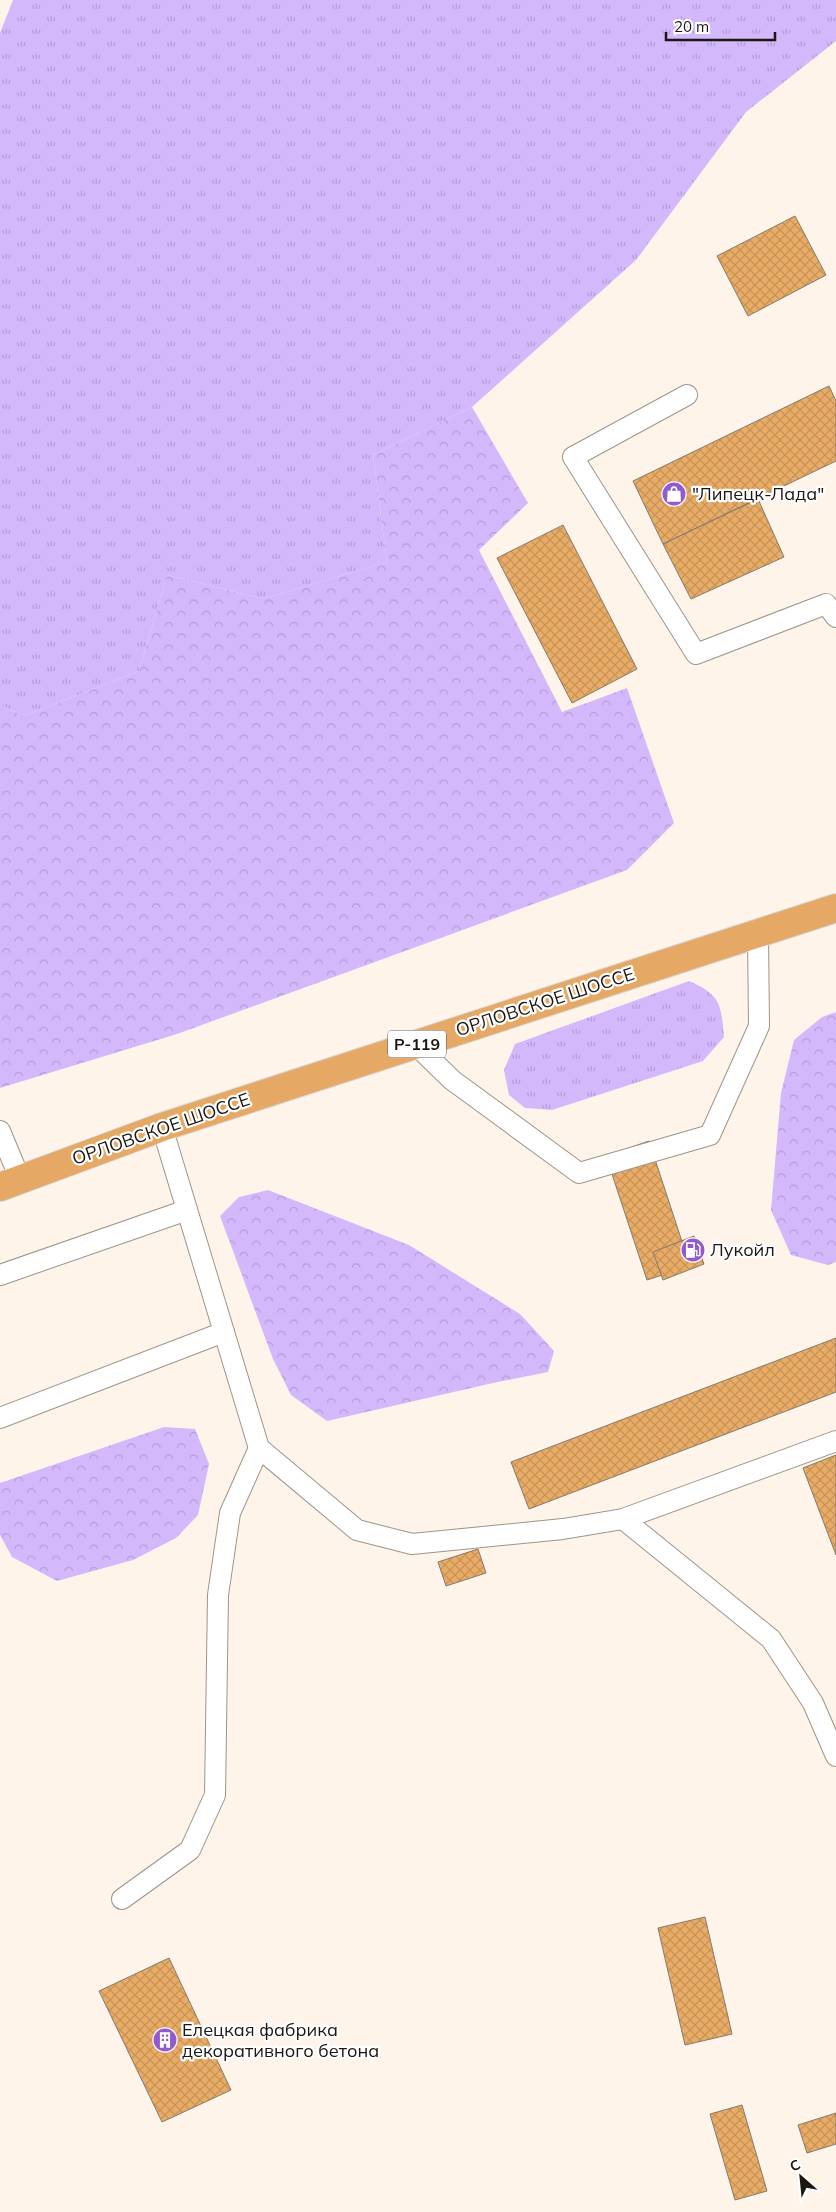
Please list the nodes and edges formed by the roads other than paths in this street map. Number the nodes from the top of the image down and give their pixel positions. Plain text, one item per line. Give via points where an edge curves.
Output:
1 (687, 395) dead end
2 (836, 616) edge
3 (836, 908) edge
4 (758, 934) junction
5 (415, 1044) junction
6 (162, 1127) junction
7 (0, 1131) edge
8 (10, 1183) edge
9 (187, 1210) junction
10 (0, 1274) edge
11 (224, 1332) junction
12 (0, 1418) edge
13 (836, 1441) edge
14 (259, 1448) junction
15 (624, 1519) junction
16 (836, 1756) edge
17 (122, 1899) dead end

1 - 2 lane via 573,457 696,654 826,604
3 - 4 highway, ОРЛОВСКОЕ ШОССЕ / Р-119
4 - 5 highway, ОРЛОВСКОЕ ШОССЕ / Р-119
4 - 5 lane via 759,1026 710,1135 579,1173 452,1080
5 - 6 highway, ОРЛОВСКОЕ ШОССЕ / Р-119
6 - 8 highway, ОРЛОВСКОЕ ШОССЕ / Р-119
6 - 9 lane
7 - 8 lane
9 - 10 lane
9 - 11 lane
11 - 12 lane
11 - 14 lane
13 - 15 lane
14 - 15 lane via 357,1530 412,1544 563,1529
14 - 17 lane via 230,1512 218,1595 215,1795 190,1850
15 - 16 lane via 771,1639 813,1703

